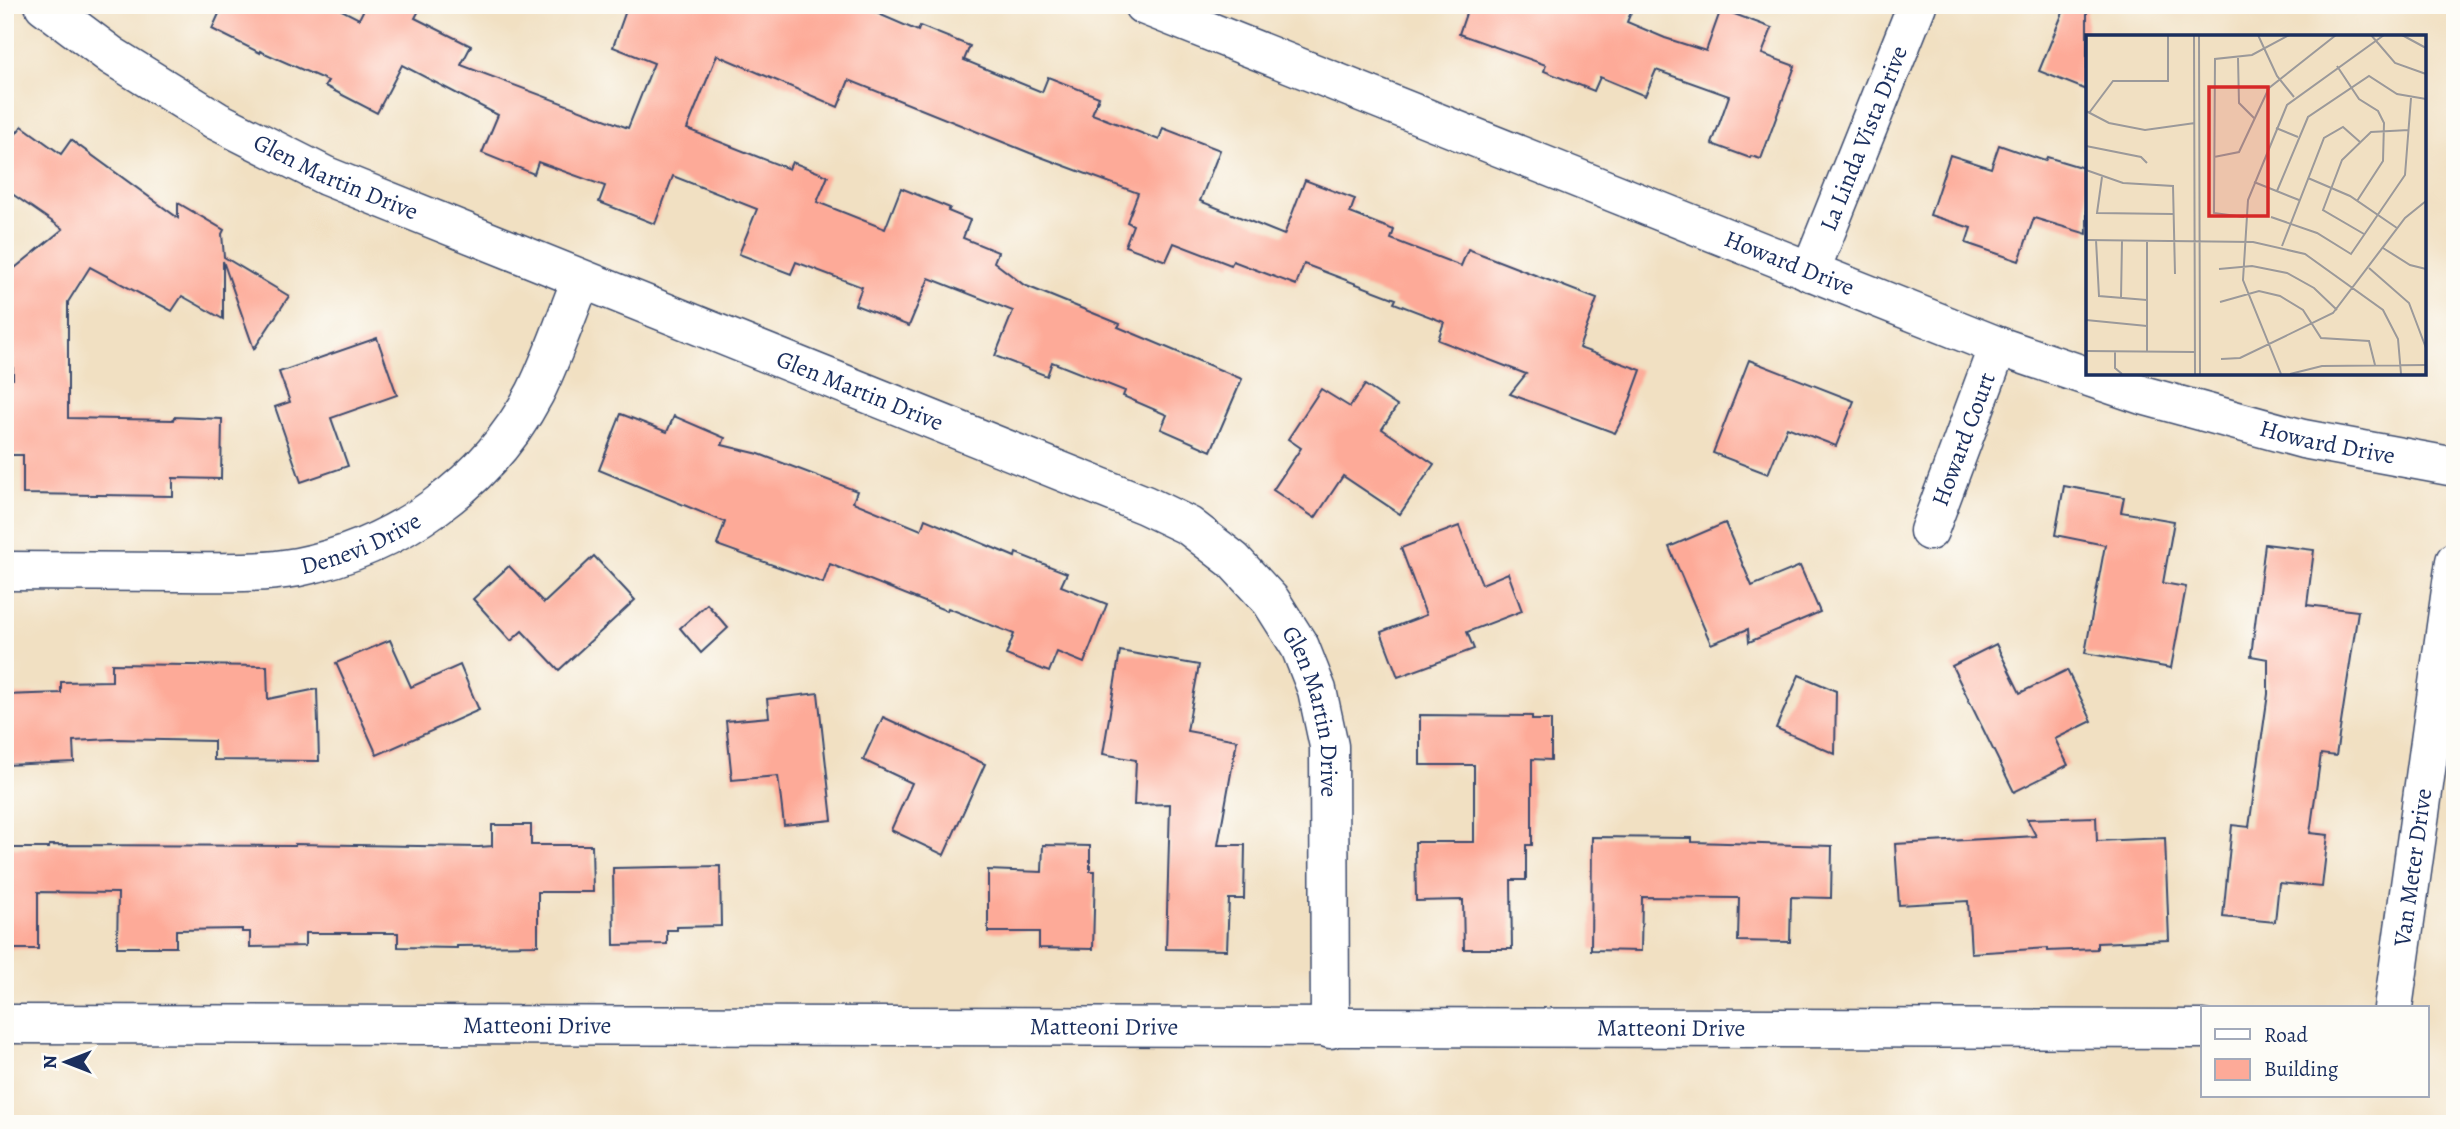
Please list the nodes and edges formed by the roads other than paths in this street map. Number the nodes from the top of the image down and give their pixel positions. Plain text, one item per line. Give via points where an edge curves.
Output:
1 (44, 5) edge
2 (1143, 5) edge
3 (1917, 5) edge
4 (1810, 272) junction
5 (581, 280) junction
6 (1998, 346) junction
7 (2455, 467) edge
8 (1929, 531) dead end
9 (2455, 561) edge
10 (5, 571) edge
11 (2393, 1006) edge
12 (5, 1024) edge
13 (1330, 1029) junction
14 (2201, 1029) edge

1 - 5 street, Glen Martin Drive via 112,56 217,121 326,176
2 - 4 street, Howard Drive
3 - 4 street, La Linda Vista Drive
4 - 6 street, Howard Drive
5 - 10 street, Denevi Drive via 535,393 502,444 459,489 409,525 352,552 297,567 238,572
5 - 13 street, Glen Martin Drive via 1145,505 1189,526 1233,560 1271,601 1300,647 1317,690 1329,747
6 - 7 street, Howard Drive via 2142,395 2303,439
6 - 8 street, Howard Court
9 - 11 street, Van Meter Drive
12 - 13 street, Matteoni Drive
13 - 14 street, Matteoni Drive

